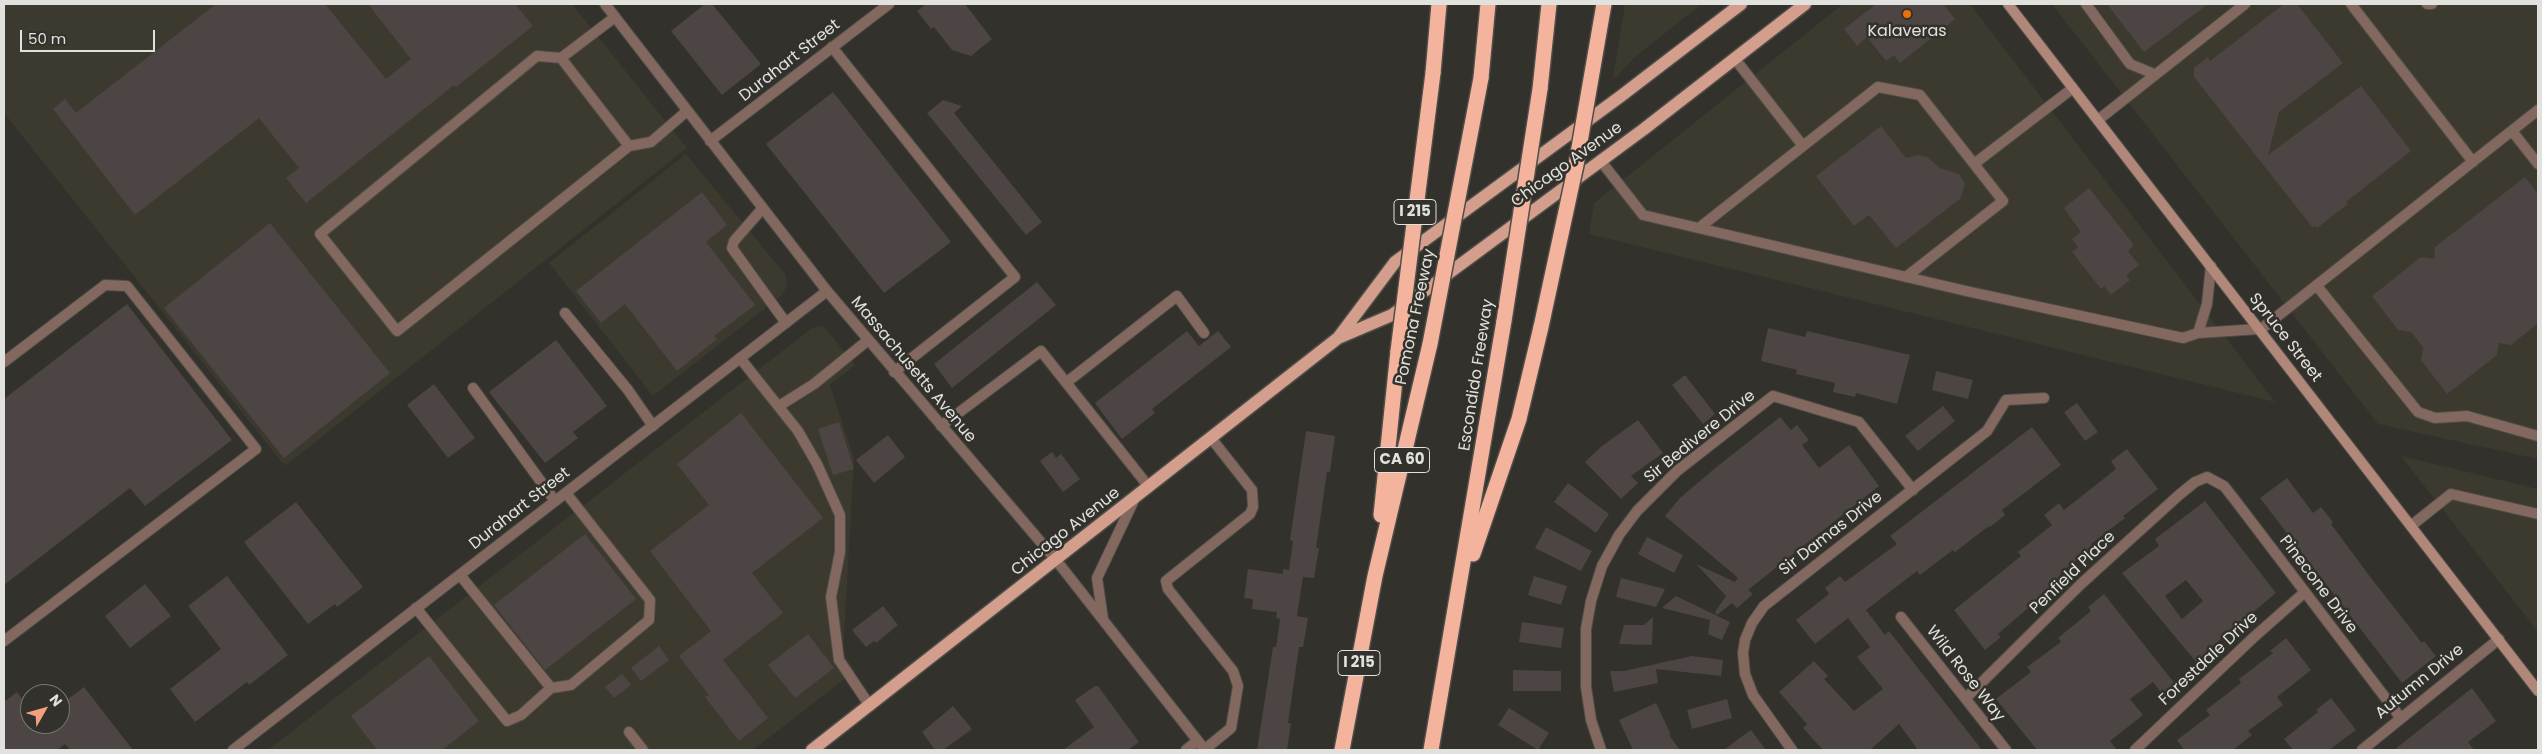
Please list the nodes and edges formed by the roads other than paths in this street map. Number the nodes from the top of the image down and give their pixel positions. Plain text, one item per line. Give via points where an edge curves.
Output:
1 (605, 4) edge
2 (889, 4) edge
3 (1439, 4) edge
4 (1488, 4) edge
5 (1549, 4) edge
6 (1604, 4) edge
7 (1741, 4) edge
8 (1805, 4) edge
9 (2008, 4) edge
10 (2086, 4) edge
11 (2245, 4) edge
12 (2351, 4) edge
13 (2427, 4) edge
14 (2432, 4) edge
15 (615, 17) junction
16 (832, 47) junction
17 (561, 58) junction
18 (1735, 59) junction
19 (2154, 74) junction
20 (2073, 88) junction
21 (2538, 110) edge
22 (687, 111) junction
23 (2098, 120) junction
24 (2512, 131) junction
25 (710, 141) junction
26 (629, 146) junction
27 (1802, 146) junction
28 (1600, 160) junction
29 (2473, 162) junction
30 (1974, 164) junction
31 (2538, 164) edge
32 (762, 209) junction
33 (1699, 228) junction
34 (2211, 266) junction
35 (1906, 277) junction
36 (2317, 286) junction
37 (827, 291) junction
38 (565, 313) dead end
39 (786, 323) junction
40 (2260, 329) junction
41 (1204, 333) dead end
42 (2198, 333) junction
43 (1338, 338) junction
44 (867, 341) junction
45 (740, 358) junction
46 (4, 362) edge
47 (894, 372) junction
48 (1067, 382) junction
49 (473, 388) dead end
50 (2044, 398) dead end
51 (779, 406) junction
52 (653, 426) junction
53 (941, 426) junction
54 (2538, 436) edge
55 (1211, 438) junction
56 (2206, 477) joint
57 (1149, 487) junction
58 (1913, 490) junction
59 (566, 493) junction
60 (1135, 498) junction
61 (555, 501) junction
62 (2538, 514) edge
63 (2412, 525) junction
64 (1056, 560) junction
65 (460, 575) junction
66 (1375, 576) junction
67 (2305, 592) junction
68 (1458, 595) junction
69 (416, 608) junction
70 (1901, 617) dead end
71 (1103, 620) junction
72 (2499, 639) junction
73 (4, 641) edge
74 (551, 688) junction
75 (2538, 690) edge
76 (1966, 698) junction
77 (870, 706) junction
78 (2400, 717) junction
79 (629, 732) dead end
80 (1197, 741) junction
81 (233, 750) edge
82 (643, 750) edge
83 (812, 750) edge
84 (1186, 750) edge
85 (1204, 750) edge
86 (1342, 750) edge
87 (1431, 750) edge
88 (1601, 750) edge
89 (1792, 750) edge
90 (2006, 750) edge
91 (2136, 750) edge
92 (2362, 750) edge

1 - 15 street, Massachusetts Avenue
2 - 16 street, Durahart Street
3 - 66 highway, I 215, bridge
4 - 66 highway, Pomona Freeway / CA 60, bridge via 1481,78 1430,344
5 - 68 highway, Escondido Freeway, bridge via 1540,89
6 - 68 highway, bridge via 1576,166 1519,419
7 - 43 main road, Chicago Avenue via 1395,262
8 - 18 main road, Chicago Avenue
9 - 20 main road, Spruce Street
10 - 19 street via 2130,64
11 - 19 street
12 - 29 street
13 - 14 street
15 - 17 street
15 - 22 street, Massachusetts Avenue
16 - 25 street, Durahart Street
16 - 47 street via 1015,277
17 - 26 street
17 - 26 street via 537,56 320,234 397,331
18 - 27 street
18 - 28 main road, Chicago Avenue
19 - 23 street
20 - 23 main road, Spruce Street
20 - 30 street
21 - 24 street
22 - 25 street, Massachusetts Avenue
22 - 26 street via 651,142
23 - 34 main road, Spruce Street
24 - 29 street
24 - 31 street
25 - 32 street, Massachusetts Avenue
27 - 30 street via 1878,86 1920,95
27 - 33 street
28 - 33 street via 1644,215
28 - 43 main road, Chicago Avenue via 1392,315
29 - 36 street
30 - 35 street via 2003,201
32 - 37 street, Massachusetts Avenue
32 - 39 street via 734,241 732,248
33 - 35 street
34 - 40 main road, Spruce Street
34 - 42 street via 2207,304
35 - 42 street via 2183,338
36 - 40 street
36 - 54 street via 2418,412 2435,418 2467,416
37 - 39 street, Durahart Street
37 - 44 street, Massachusetts Avenue
38 - 52 street
39 - 45 street, Durahart Street
40 - 42 street
40 - 63 main road, Spruce Street
41 - 48 street via 1177,296
43 - 55 main road, Chicago Avenue
44 - 47 street, Massachusetts Avenue
44 - 51 street via 814,384
45 - 51 street
45 - 52 street, Durahart Street
46 - 73 street via 105,285 127,286 256,449
47 - 53 street, Massachusetts Avenue
48 - 53 street via 1043,352 1039,352
48 - 57 street
49 - 61 street
50 - 58 street, Sir Damas Drive via 2006,400 1987,431
51 - 77 street via 798,431 840,515 840,552 831,597 839,660
52 - 59 street, Durahart Street
53 - 64 street, Massachusetts Avenue
55 - 57 main road, Chicago Avenue
55 - 85 street via 1252,490 1254,507 1250,514 1166,581 1168,589 1233,672 1238,686 1231,728
56 - 67 street, Pinecone Drive via 2224,486
56 - 76 street, Penfield Place via 2179,495 2081,584
57 - 60 main road, Chicago Avenue
58 - 88 street, Sir Bedivere Drive via 1859,422 1773,396 1677,471 1643,504 1619,535 1602,566 1591,601 1586,629 1586,687 1591,720
58 - 89 street, Sir Damas Drive via 1781,591 1764,606 1752,623 1743,653 1745,674 1753,695
59 - 61 street, Durahart Street
59 - 74 street via 650,600 649,620 571,685
60 - 64 main road, Chicago Avenue
60 - 71 street via 1097,578
61 - 65 street, Durahart Street
62 - 63 street via 2451,494
63 - 72 main road, Spruce Street
64 - 71 street, Massachusetts Avenue
64 - 77 main road, Chicago Avenue
65 - 69 street, Durahart Street
65 - 74 street
66 - 86 highway, I 215
67 - 78 street, Pinecone Drive
67 - 91 street, Forestdale Drive
68 - 87 highway, Escondido Freeway
69 - 74 street via 507,721 522,715
69 - 81 street, Durahart Street
70 - 76 street, Wild Rose Way
71 - 80 street, Massachusetts Avenue
72 - 75 main road, Spruce Street
72 - 78 street, Autumn Drive
76 - 90 street, Wild Rose Way
77 - 83 main road, Chicago Avenue
78 - 92 street, Autumn Drive
79 - 82 street
80 - 84 street
80 - 85 street, Massachusetts Avenue

